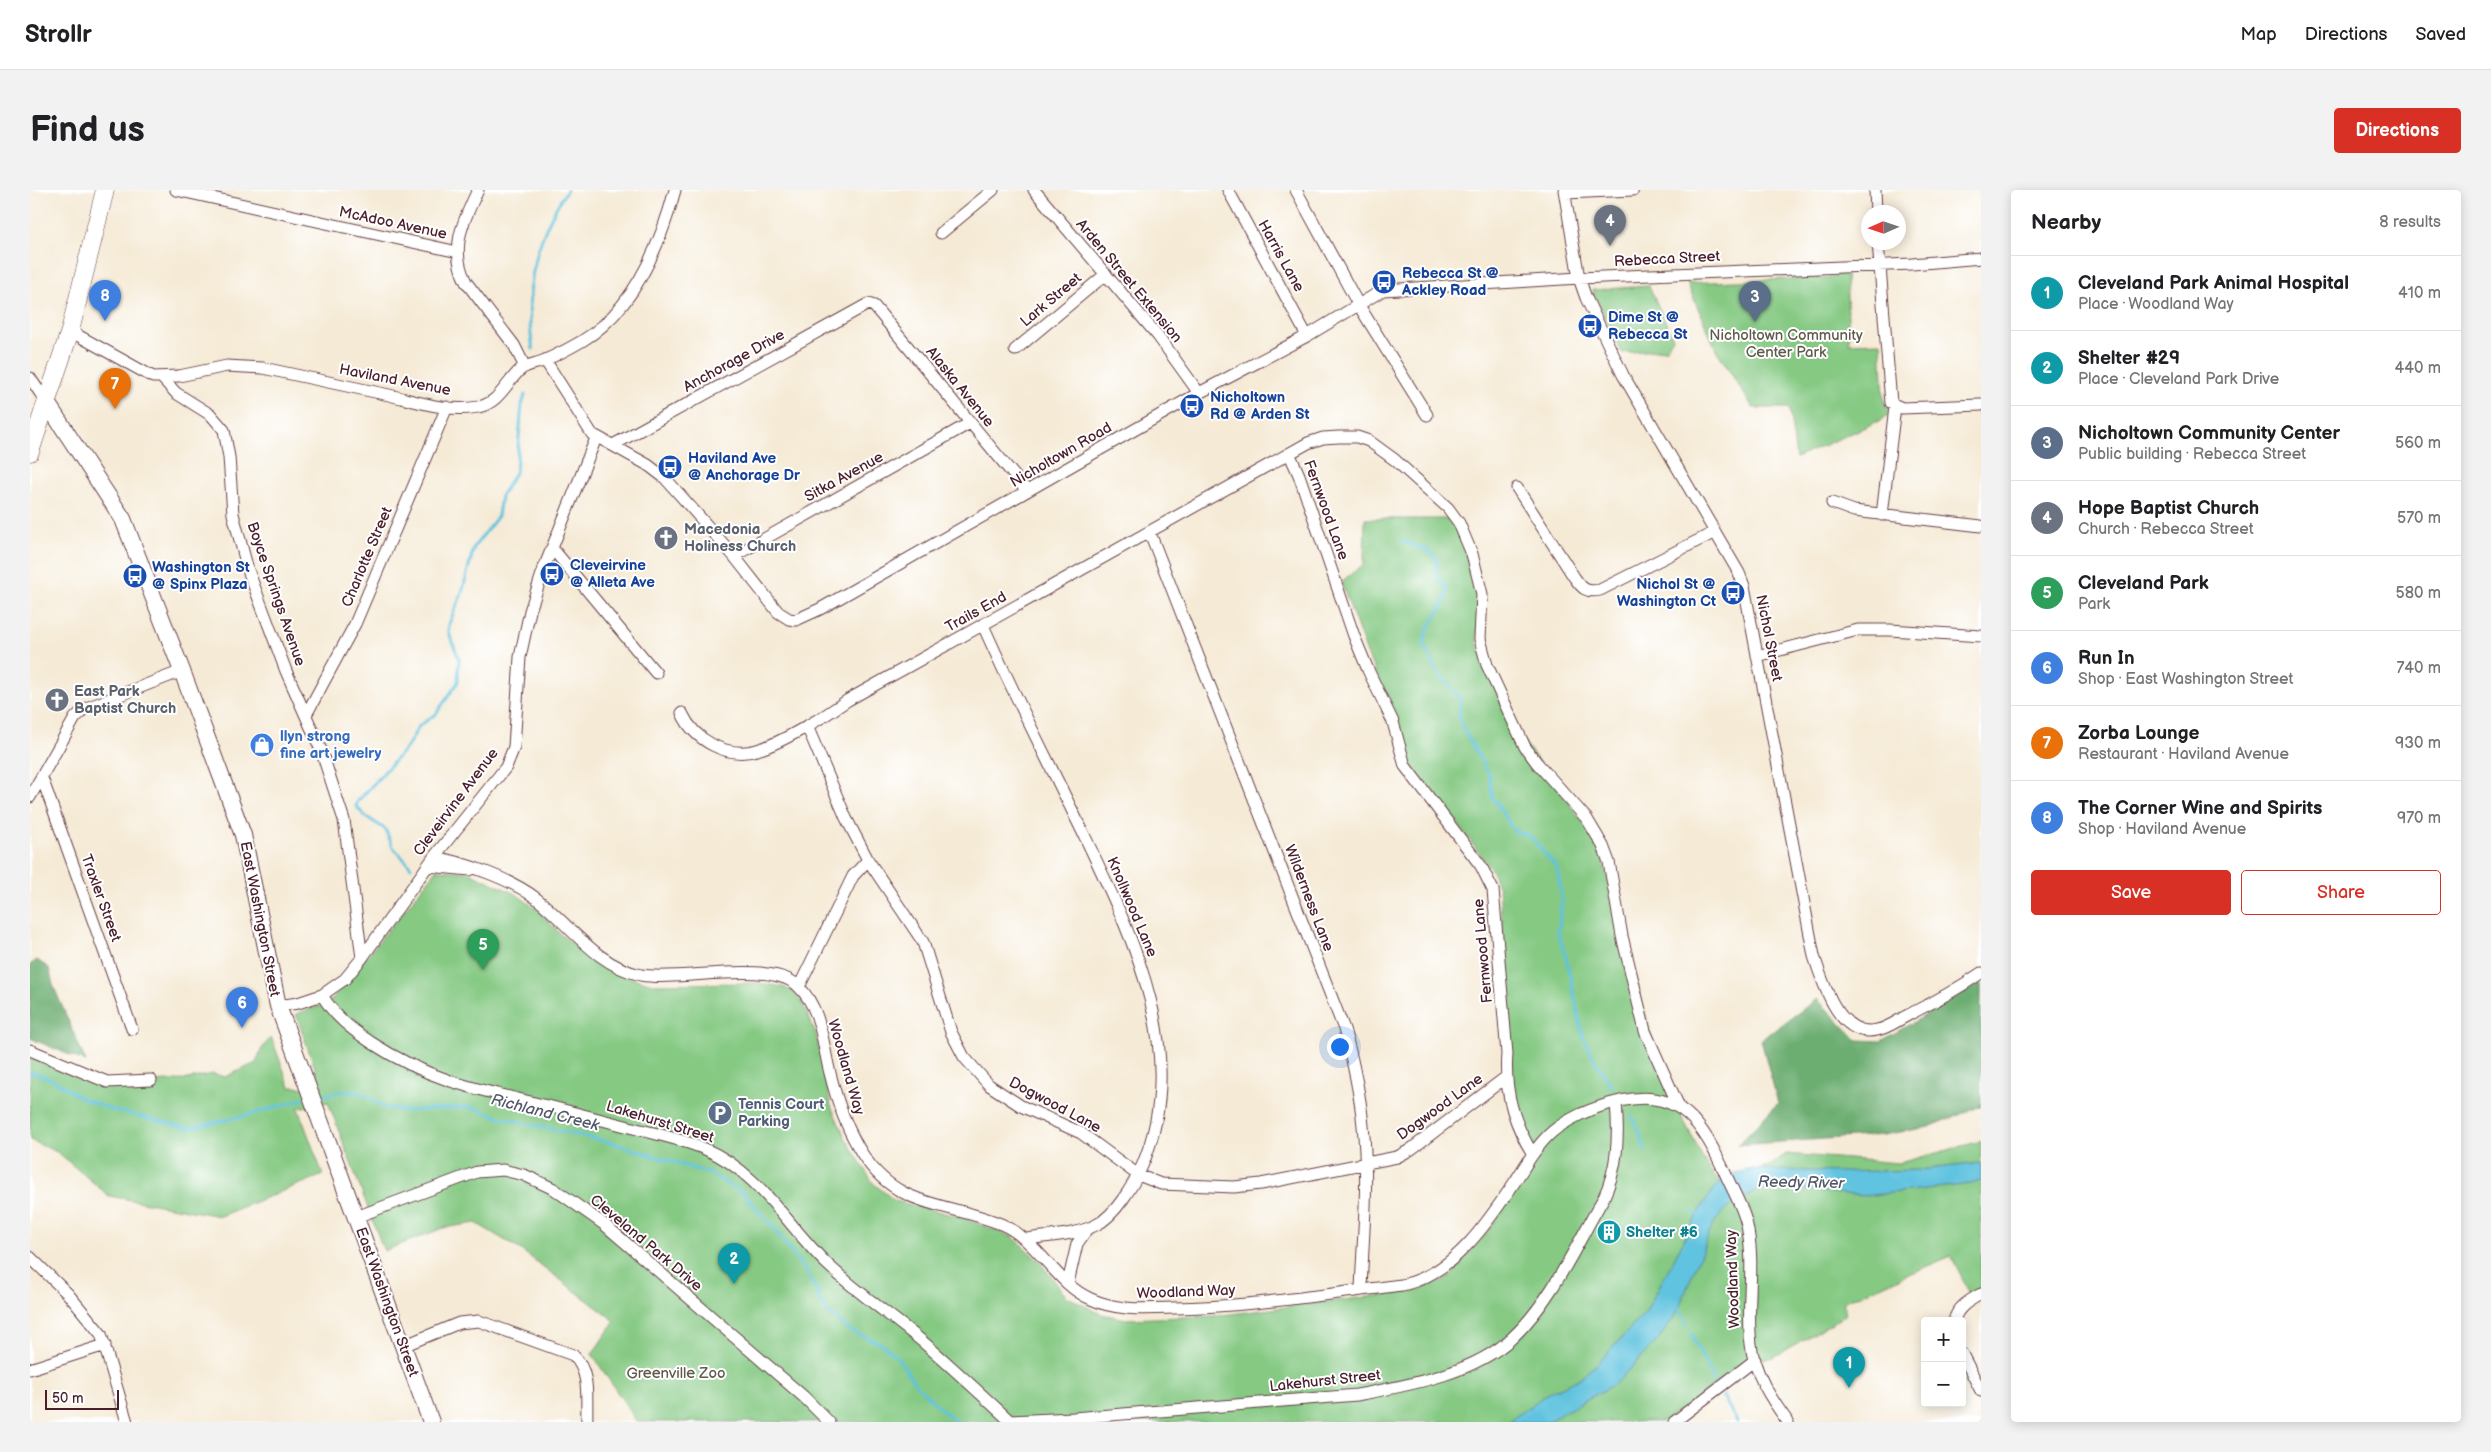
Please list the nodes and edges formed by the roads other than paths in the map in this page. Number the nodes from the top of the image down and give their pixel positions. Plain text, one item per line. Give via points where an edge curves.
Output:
1 (105, 190) edge
2 (176, 190) edge
3 (478, 190) edge
4 (675, 190) edge
5 (993, 190) edge
6 (1034, 190) edge
7 (1228, 190) edge
8 (1296, 190) edge
9 (1634, 190) edge
10 (1875, 190) edge
11 (1564, 192) edge
12 (1876, 205) edge
13 (941, 233) dead end
14 (1879, 250) edge
15 (458, 252) junction
16 (1981, 258) edge
17 (1880, 264) junction
18 (1106, 274) junction
19 (1579, 278) junction
20 (868, 304) joint
21 (1358, 304) junction
22 (70, 331) junction
23 (1308, 336) junction
24 (1015, 350) dead end
25 (545, 360) junction
26 (525, 367) junction
27 (30, 378) edge
28 (162, 378) junction
29 (1199, 392) junction
30 (47, 403) junction
31 (1981, 405) edge
32 (1895, 406) junction
33 (447, 407) junction
34 (1427, 415) dead end
35 (970, 423) junction
36 (596, 438) junction
37 (613, 445) junction
38 (30, 452) edge
39 (1290, 455) junction
40 (1517, 488) dead end
41 (1027, 492) junction
42 (1832, 503) dead end
43 (1882, 515) junction
44 (1981, 526) edge
45 (1715, 532) junction
46 (1150, 533) junction
47 (552, 548) junction
48 (734, 556) junction
49 (983, 625) junction
50 (1981, 636) edge
51 (1758, 656) junction
52 (182, 672) junction
53 (656, 672) dead end
54 (682, 713) dead end
55 (306, 715) junction
56 (807, 726) junction
57 (42, 778) junction
58 (30, 797) edge
59 (868, 860) junction
60 (431, 862) junction
61 (362, 958) junction
62 (1981, 973) edge
63 (799, 988) junction
64 (322, 995) junction
65 (278, 1006) junction
66 (132, 1029) dead end
67 (30, 1050) edge
68 (1664, 1072) junction
69 (1505, 1078) junction
70 (151, 1080) dead end
71 (1656, 1098) junction
72 (1616, 1102) junction
73 (1679, 1107) junction
74 (1533, 1154) junction
75 (1365, 1165) junction
76 (1138, 1175) junction
77 (356, 1218) junction
78 (1087, 1228) junction
79 (1026, 1239) junction
80 (30, 1257) edge
81 (1068, 1282) junction
82 (1361, 1290) junction
83 (1981, 1294) edge
84 (1956, 1317) edge
85 (105, 1345) junction
86 (403, 1346) junction
87 (1755, 1360) junction
88 (1966, 1362) edge
89 (30, 1368) edge
90 (1981, 1391) edge
91 (1073, 1420) edge
92 (1011, 1421) edge
93 (128, 1422) edge
94 (431, 1422) edge
95 (587, 1422) edge
96 (828, 1422) edge
97 (1674, 1422) edge
98 (1788, 1422) edge

1 - 22 main road
2 - 15 street, McAdoo Avenue
3 - 15 street via 462,222
4 - 25 street, Haviland Avenue via 648,265 630,295 596,332
5 - 13 street
6 - 18 street, Arden Street Extension
7 - 23 street, Harris Lane
8 - 21 street
9 - 11 street
10 - 12 street
11 - 19 street, Nichol Street
14 - 17 street
15 - 26 street via 466,282 514,345
16 - 17 street, Rebecca Street
17 - 19 street, Rebecca Street
17 - 32 street via 1889,397
18 - 24 street, Lark Street
18 - 29 street, Arden Street Extension
19 - 21 street, Rebecca Street via 1389,289
19 - 45 street, Nichol Street via 1623,375
20 - 35 street, Alaska Avenue via 874,306
20 - 37 street, Anchorage Drive
21 - 23 street, Nicholtown Road
21 - 34 street
22 - 28 street, Haviland Avenue via 147,375
22 - 30 main road
23 - 29 street, Nicholtown Road
25 - 26 street, Haviland Avenue
25 - 36 street
26 - 33 street, Haviland Avenue via 490,403 478,407
27 - 30 street, East Washington Street
28 - 33 street, Haviland Avenue via 227,366 253,367
28 - 55 street, Boyce Springs Avenue via 176,393 211,415 224,430 235,523 257,595
29 - 41 street, Nicholtown Road
30 - 38 main road
30 - 52 street, East Washington Street via 123,519
31 - 32 street
32 - 43 street
33 - 55 street, Charlotte Street via 355,624
35 - 41 street, Alaska Avenue
35 - 48 street, Sitka Avenue
36 - 37 street
36 - 47 street, Cleveirvine Avenue
37 - 48 street via 665,478
39 - 46 street, Trails End
39 - 68 street, Fernwood Lane via 1323,438 1357,437 1369,441 1448,508 1459,523 1472,554 1482,594 1480,639 1486,665 1525,747 1587,819 1603,846 1645,1031
39 - 69 street, Fernwood Lane via 1354,636 1393,722 1405,766 1481,866 1493,890 1507,1054
40 - 45 street via 1583,590 1589,592 1600,590
41 - 48 street, Nicholtown Road via 804,617 790,620 778,612
42 - 43 street via 1854,511
43 - 44 street
45 - 51 street, Nichol Street via 1744,586
46 - 49 street, Trails End
46 - 75 street, Wilderness Lane via 1344,1029 1360,1101
47 - 53 street
47 - 60 street, Cleveirvine Avenue via 523,640 514,747 510,758
49 - 56 street, Trails End
49 - 76 street, Knollwood Lane via 1128,928 1140,962 1158,1034 1161,1077 1150,1146
50 - 51 street via 1858,630
51 - 62 street, Nichol Street via 1814,956 1836,1008 1848,1023 1857,1028 1878,1030 1946,996
52 - 57 street via 84,709 75,718
52 - 65 street, East Washington Street via 243,835
54 - 56 street, Trails End via 686,723 700,737 709,744 730,751 757,750
55 - 61 street, Boyce Springs Avenue via 322,750 344,820
56 - 59 street, Dogwood Lane via 846,818
57 - 58 street
57 - 66 street, Traxler Street
59 - 63 street via 853,876
59 - 76 street, Dogwood Lane via 923,942 950,1032 978,1076 1021,1106 1081,1133
60 - 61 street, Cleveirvine Avenue
60 - 63 street, Woodland Way via 474,870 523,889 594,952 615,966 649,976 767,974 788,979
61 - 64 street, Cleveirvine Avenue via 345,979
63 - 79 street, Woodland Way via 809,1000 822,1032 844,1120 863,1155 880,1177 908,1196 981,1216 1010,1228
64 - 65 street, Cleveirvine Avenue
64 - 92 street, Lakehurst Street via 331,1011 350,1028 393,1056 433,1076 705,1149 742,1170 825,1263 924,1343
65 - 77 street, East Washington Street
67 - 70 street via 107,1082
68 - 71 street
68 - 73 street, Fernwood Lane
69 - 74 street, Fernwood Lane via 1518,1127
69 - 75 street, Dogwood Lane via 1410,1150
71 - 72 street, Woodland Way
71 - 73 street, Woodland Way
72 - 74 street, Woodland Way via 1594,1108 1565,1123 1553,1131
72 - 91 street, Lakehurst Street via 1618,1149 1603,1200 1531,1318 1491,1354 1451,1371 1357,1395
73 - 87 street, Woodland Way via 1700,1129 1742,1210 1748,1231 1749,1322
74 - 82 street, Woodland Way via 1488,1220 1446,1266 1416,1282
75 - 76 street, Dogwood Lane via 1234,1187 1161,1184
75 - 82 street, Wilderness Lane
76 - 78 street, Knollwood Lane via 1111,1212 1098,1224
77 - 86 street, East Washington Street
77 - 96 street, Cleveland Park Drive via 477,1172 516,1172 536,1180 605,1225 804,1397
78 - 79 street, Knollwood Lane
78 - 81 street via 1077,1244
79 - 81 street, Woodland Way
80 - 85 street via 91,1320
81 - 82 street, Woodland Way via 1091,1300 1132,1309 1213,1308
83 - 84 street via 1962,1307
85 - 89 street
85 - 93 street
86 - 94 street, East Washington Street
86 - 95 street via 459,1323 479,1321 573,1355 583,1368 586,1380
87 - 97 street
87 - 98 street, Woodland Way via 1760,1375
88 - 90 street
91 - 92 street, Lakehurst Street

